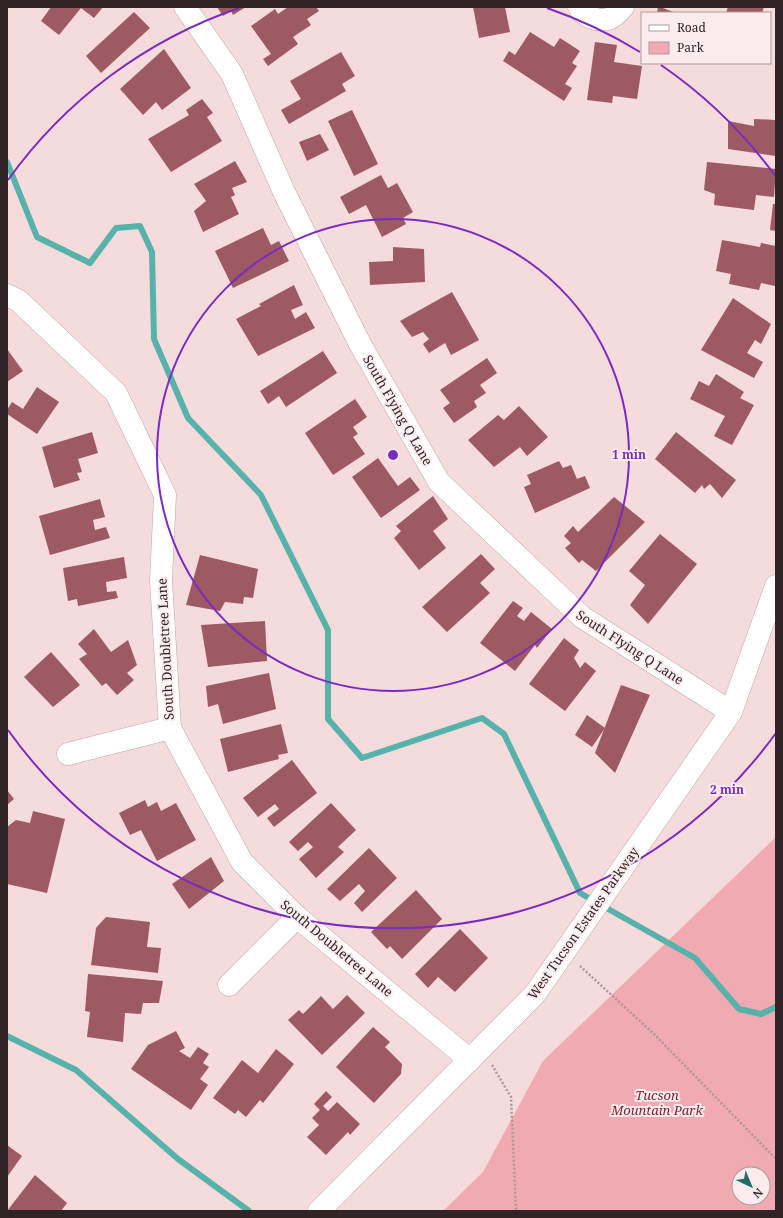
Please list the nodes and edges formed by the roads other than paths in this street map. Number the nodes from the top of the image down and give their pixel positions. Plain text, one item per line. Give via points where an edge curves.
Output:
1 (185, 7) edge
2 (579, 7) edge
3 (623, 7) edge
4 (7, 295) edge
5 (776, 586) edge
6 (732, 712) junction
7 (170, 728) junction
8 (68, 754) dead end
9 (297, 918) junction
10 (229, 985) dead end
11 (476, 1054) junction
12 (319, 1211) edge

1 - 6 street, South Flying Q Lane via 232,74 284,192 360,344 439,482 582,617
2 - 3 street via 592,19 607,20
4 - 7 street, South Doubletree Lane via 19,301 116,393 165,495 161,581
5 - 6 street, West Tucson Estates Parkway
6 - 11 street, West Tucson Estates Parkway via 535,994
7 - 8 street
7 - 9 street, South Doubletree Lane via 242,862
9 - 10 street
9 - 11 street, South Doubletree Lane
11 - 12 street, West Tucson Estates Parkway

